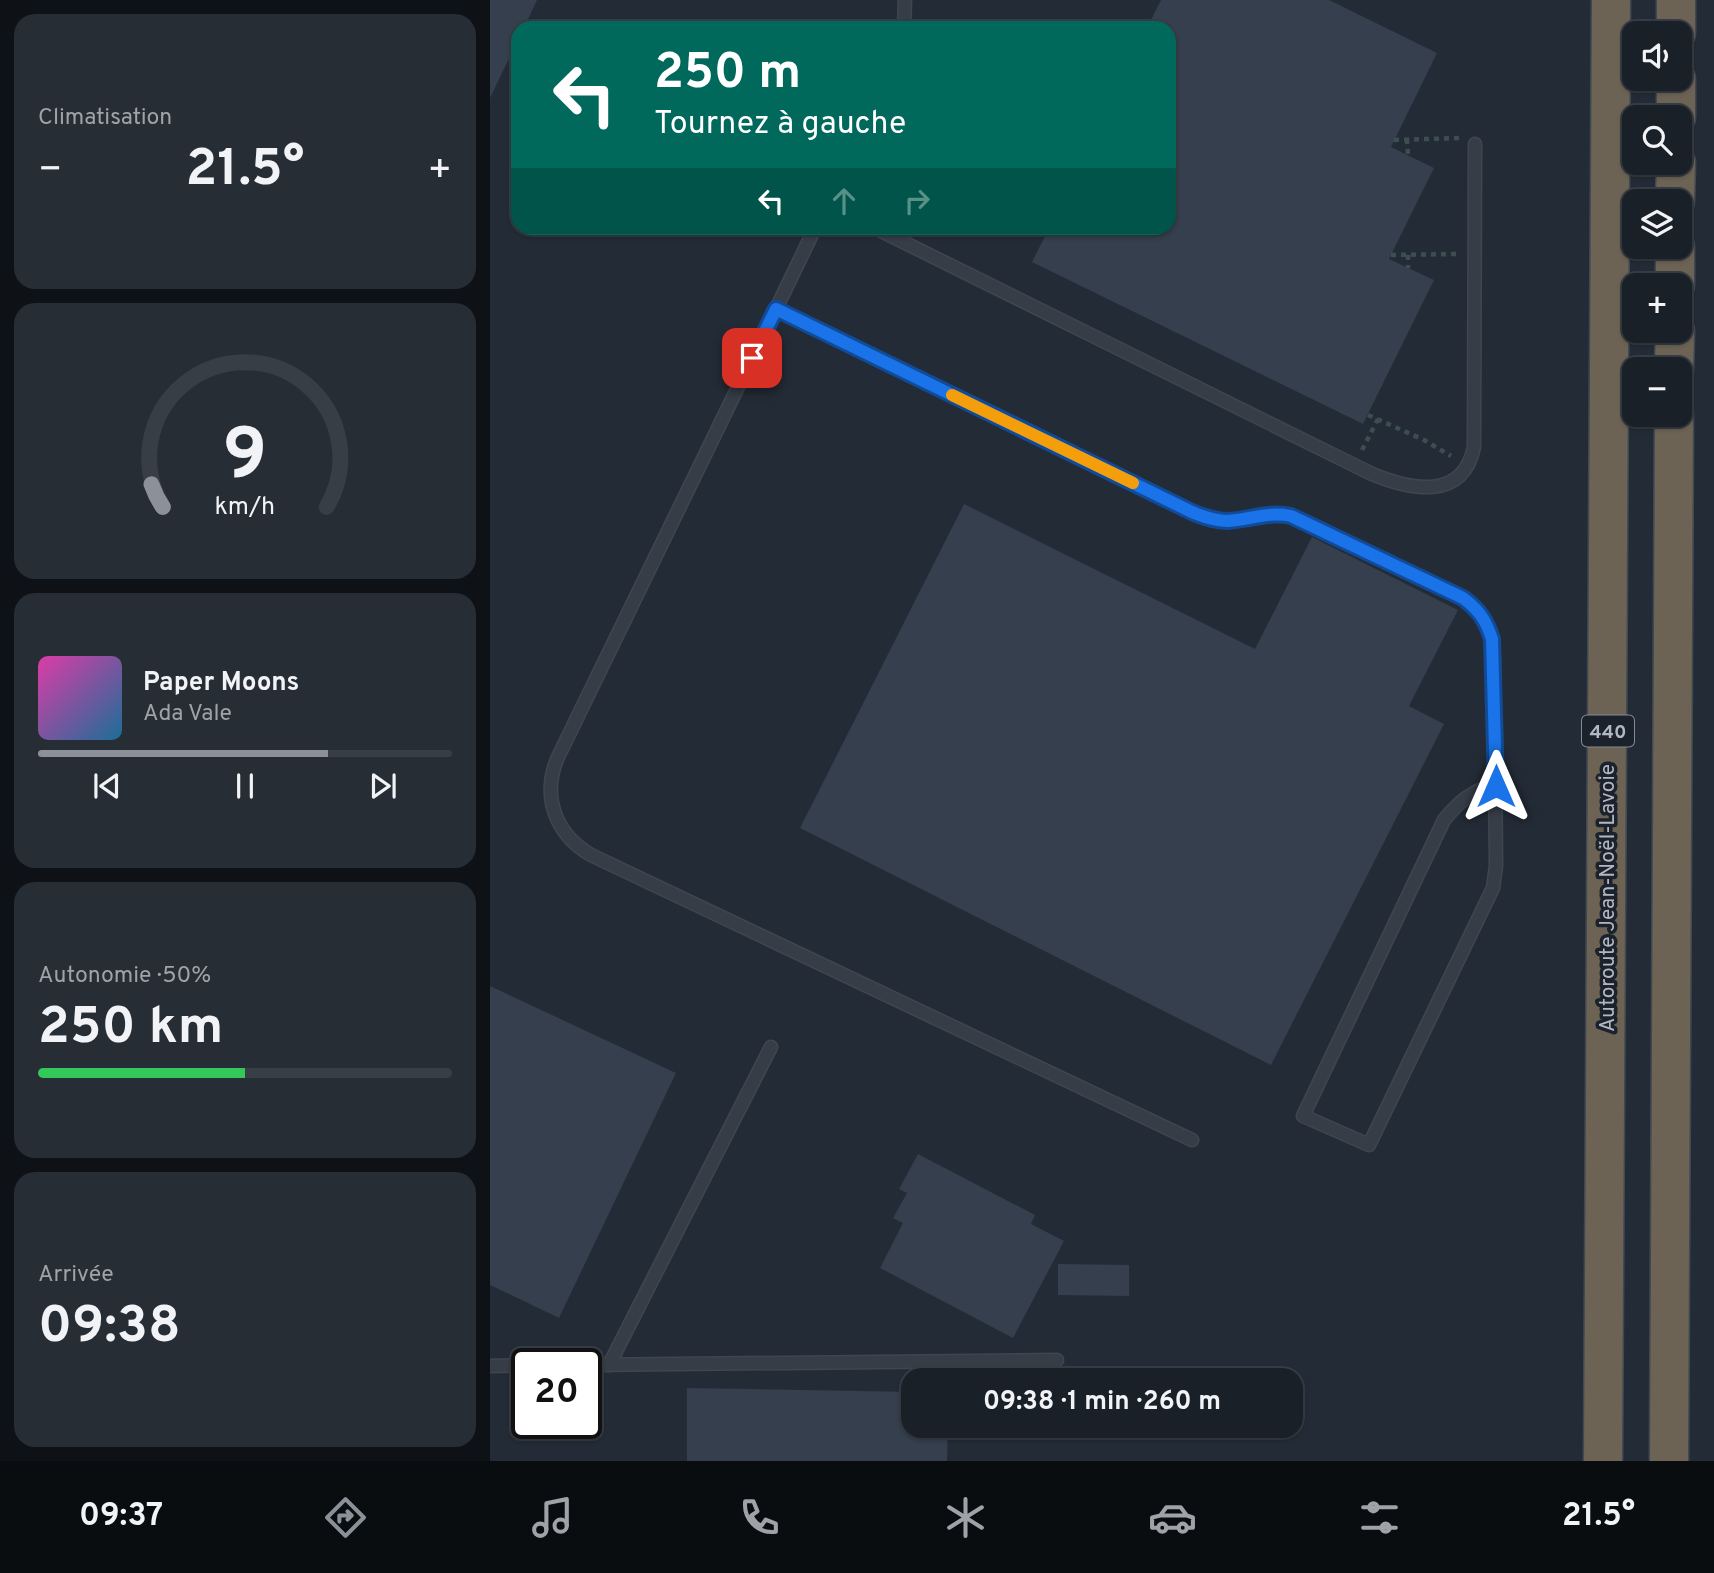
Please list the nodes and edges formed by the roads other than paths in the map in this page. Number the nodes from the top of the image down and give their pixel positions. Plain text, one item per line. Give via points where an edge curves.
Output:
1 (905, 0) edge
2 (1611, 0) edge
3 (1676, 0) edge
4 (904, 21) edge
5 (1676, 21) edge
6 (1475, 144) dead end
7 (812, 235) edge
8 (889, 235) edge
9 (776, 309) junction
10 (1674, 427) edge
11 (1496, 786) junction
12 (771, 1047) dead end
13 (1192, 1140) dead end
14 (1057, 1360) dead end
15 (602, 1364) edge
16 (609, 1364) junction
17 (511, 1365) edge
18 (490, 1366) edge
19 (1603, 1461) edge
20 (1669, 1461) edge

1 - 4 lane
2 - 19 highway, Autoroute Jean-Noël-Lavoie / 440
3 - 5 highway
6 - 8 lane via 1475,447 1459,478 1437,486 1393,483
7 - 9 lane
9 - 11 lane via 1194,513 1226,521 1279,513 1291,516 1463,598 1477,609 1492,639
9 - 13 lane via 558,757 550,787 556,818 567,836 591,855
10 - 20 highway
11 - 11 lane via 1493,888 1369,1146 1303,1116 1444,820 1470,795
12 - 16 lane
14 - 16 lane
15 - 16 lane
17 - 18 lane

